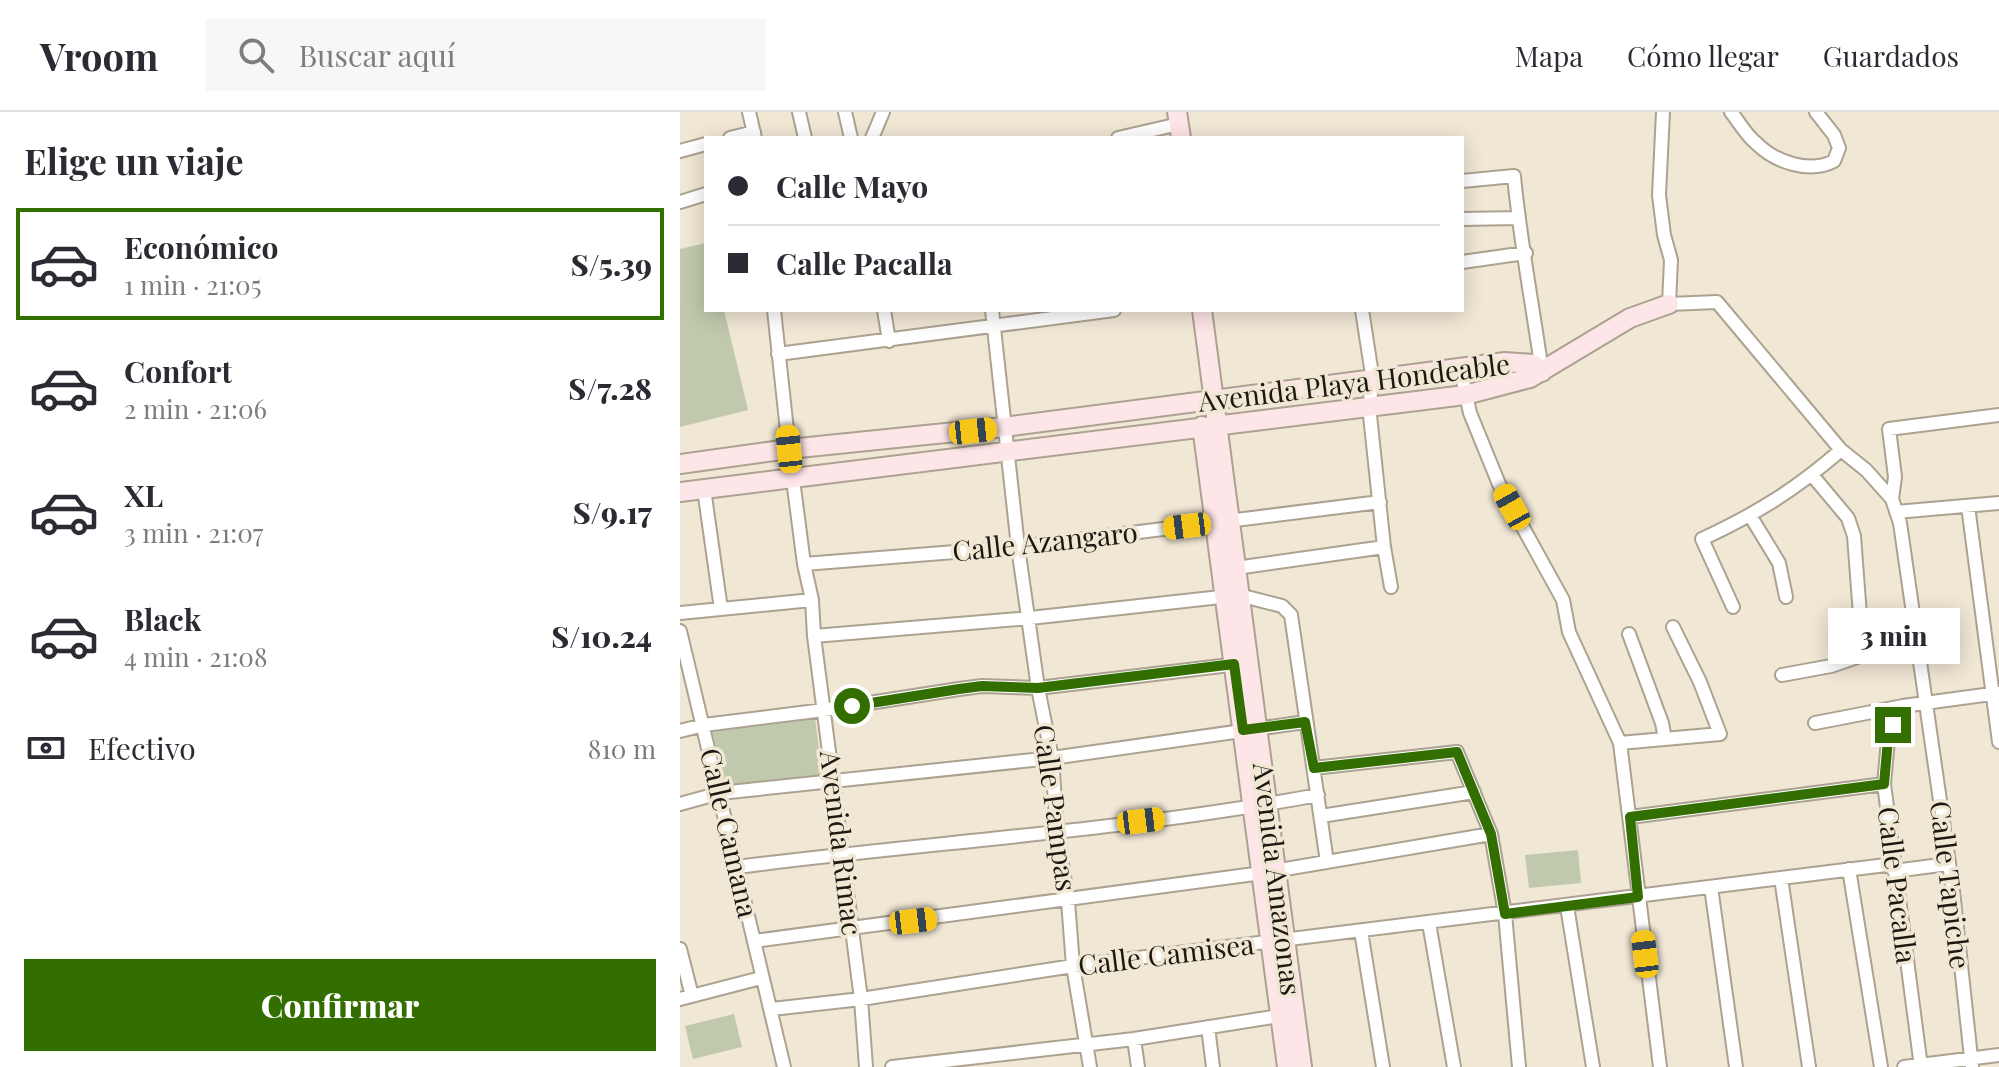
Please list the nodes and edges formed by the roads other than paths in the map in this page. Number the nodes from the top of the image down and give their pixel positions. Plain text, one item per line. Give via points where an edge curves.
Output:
1 (749, 112) edge
2 (799, 112) edge
3 (845, 112) edge
4 (883, 112) edge
5 (1663, 112) edge
6 (1731, 112) edge
7 (1816, 112) edge
8 (1179, 125) edge
9 (755, 135) edge
10 (805, 136) edge
11 (851, 136) edge
12 (873, 136) edge
13 (1127, 136) edge
14 (704, 145) edge
15 (680, 151) edge
16 (1464, 181) edge
17 (704, 195) edge
18 (680, 202) edge
19 (1518, 218) junction
20 (1464, 219) edge
21 (1526, 253) junction
22 (1464, 262) edge
23 (1669, 304) junction
24 (774, 312) edge
25 (884, 312) edge
26 (992, 312) edge
27 (1099, 312) edge
28 (1202, 312) edge
29 (1362, 312) edge
30 (994, 326) junction
31 (889, 341) junction
32 (778, 354) junction
33 (1460, 367) junction
34 (1542, 372) junction
35 (1373, 381) junction
36 (1465, 395) junction
37 (1215, 399) junction
38 (1369, 406) junction
39 (1999, 415) edge
40 (1210, 425) junction
41 (1004, 427) junction
42 (789, 449) junction
43 (1841, 450) junction
44 (1006, 452) junction
45 (680, 464) edge
46 (1812, 475) junction
47 (794, 477) junction
48 (704, 489) junction
49 (680, 492) edge
50 (1380, 502) junction
51 (1999, 503) edge
52 (1894, 506) junction
53 (1968, 506) junction
54 (1751, 517) junction
55 (1223, 521) junction
56 (1018, 547) junction
57 (1384, 547) junction
58 (804, 564) junction
59 (1236, 568) junction
60 (1391, 587) dead end
61 (1232, 596) junction
62 (1786, 597) dead end
63 (812, 600) junction
64 (1733, 607) dead end
65 (721, 609) junction
66 (680, 613) edge
67 (1030, 618) junction
68 (1673, 627) dead end
69 (680, 631) edge
70 (1629, 634) dead end
71 (814, 636) junction
72 (683, 657) edge
73 (1241, 664) junction
74 (1782, 675) dead end
75 (1038, 688) junction
76 (1996, 694) edge
77 (1927, 702) junction
78 (1903, 706) junction
79 (824, 710) junction
80 (1305, 722) junction
81 (1815, 723) dead end
82 (704, 725) junction
83 (1250, 729) junction
84 (680, 731) edge
85 (1665, 739) junction
86 (1999, 742) edge
87 (1620, 743) junction
88 (1052, 758) junction
89 (1314, 768) junction
90 (833, 782) junction
91 (1884, 784) junction
92 (1474, 792) junction
93 (720, 793) junction
94 (1318, 795) junction
95 (680, 804) edge
96 (1260, 805) junction
97 (1321, 816) junction
98 (1630, 817) junction
99 (1057, 832) junction
100 (1491, 834) junction
101 (841, 854) junction
102 (1327, 862) junction
103 (1948, 864) junction
104 (737, 867) junction
105 (1894, 867) junction
106 (1849, 869) junction
107 (1269, 872) junction
108 (1781, 878) junction
109 (1711, 887) junction
110 (1638, 897) junction
111 (1068, 901) junction
112 (1567, 906) junction
113 (1505, 914) junction
114 (1429, 923) junction
115 (851, 929) junction
116 (1361, 931) junction
117 (754, 941) junction
118 (1278, 941) junction
119 (680, 949) edge
120 (1073, 966) junction
121 (761, 978) junction
122 (686, 997) edge
123 (861, 999) junction
124 (772, 1009) junction
125 (1288, 1014) junction
126 (1208, 1027) junction
127 (1134, 1039) junction
128 (1087, 1045) junction
129 (1999, 1055) edge
130 (1972, 1062) edge
131 (1921, 1066) edge
132 (784, 1067) edge
133 (866, 1067) edge
134 (892, 1067) edge
135 (1090, 1067) edge
136 (1138, 1067) edge
137 (1213, 1067) edge
138 (1287, 1067) edge
139 (1302, 1067) edge
140 (1383, 1067) edge
141 (1454, 1067) edge
142 (1519, 1067) edge
143 (1593, 1067) edge
144 (1660, 1067) edge
145 (1736, 1067) edge
146 (1809, 1067) edge
147 (1881, 1067) edge
148 (1904, 1067) edge

1 - 9 street
2 - 10 street
3 - 11 street
4 - 12 street
5 - 23 street via 1659,195 1671,260
6 - 7 street via 1756,144 1781,161 1823,167 1834,161 1839,148
8 - 13 street
14 - 15 street
16 - 19 street via 1514,176
17 - 18 street
19 - 20 street
19 - 21 street
21 - 22 street
21 - 34 street
23 - 34 street via 1618,324
23 - 43 street via 1717,302
24 - 32 street, Avenida Rimac
25 - 31 street
26 - 30 street, Calle Pampas
27 - 30 street
28 - 37 street, Avenida Amazonas
29 - 35 street
30 - 31 street
30 - 41 street, Calle Pampas
31 - 32 street
32 - 42 street, Avenida Rimac
33 - 34 street, Avenida Playa Hondeable via 1521,362
33 - 35 street, Avenida Playa Hondeable
33 - 36 street
34 - 36 street, Avenida Playa Hondeable
35 - 37 street, Avenida Playa Hondeable
35 - 38 street
36 - 38 street, Avenida Playa Hondeable
36 - 87 street via 1499,484 1563,600 1569,632
37 - 40 street, Avenida Amazonas
37 - 41 street, Avenida Playa Hondeable
38 - 40 street, Avenida Playa Hondeable
38 - 50 street
39 - 52 street, Calle Tapiche via 1889,429
40 - 44 street, Avenida Playa Hondeable
40 - 55 street, Avenida Amazonas
41 - 42 street, Avenida Playa Hondeable
41 - 44 street, Calle Pampas
42 - 45 street, Avenida Playa Hondeable
42 - 47 street, Avenida Rimac
43 - 46 street
43 - 52 street via 1866,470
44 - 47 street, Avenida Playa Hondeable
44 - 56 street, Calle Pampas
46 - 54 street
46 - 74 street via 1848,518 1854,536 1863,655
47 - 48 street, Avenida Playa Hondeable
47 - 58 street, Avenida Rimac
48 - 49 street, Avenida Playa Hondeable
48 - 65 street
50 - 55 street, Calle Azangaro
50 - 57 street
51 - 53 street
52 - 53 street
52 - 77 street, Calle Tapiche
53 - 76 street
54 - 62 street via 1779,563
54 - 64 street via 1702,539
55 - 56 street, Calle Azangaro
55 - 59 street, Avenida Amazonas
55 - 61 street, Avenida Amazonas
56 - 58 street, Calle Azangaro
56 - 67 street, Calle Pampas
57 - 59 street
57 - 60 street
58 - 63 street, Avenida Rimac
59 - 61 street, Avenida Amazonas
61 - 67 street
61 - 73 street, Avenida Amazonas
61 - 80 street via 1282,606 1291,615
63 - 65 street
63 - 71 street, Avenida Rimac
65 - 66 street
67 - 71 street
67 - 75 street, Calle Pampas
68 - 85 street via 1720,734
69 - 72 street, Calle Camana
70 - 85 street
71 - 79 street, Avenida Rimac
72 - 82 street, Calle Camana
73 - 75 street
73 - 83 street, Avenida Amazonas
75 - 79 street via 982,686
75 - 88 street, Calle Pampas
76 - 77 street
76 - 86 street
77 - 78 street
77 - 103 street, Calle Tapiche
78 - 81 street
78 - 91 street, Calle Pacalla via 1888,740
79 - 82 street
79 - 90 street, Avenida Rimac
80 - 83 street
80 - 89 street
82 - 84 street
82 - 93 street, Calle Camana
83 - 88 street
83 - 96 street, Avenida Amazonas
85 - 87 street
87 - 98 street
88 - 90 street
88 - 99 street, Calle Pampas
89 - 92 street via 1457,752
89 - 94 street
90 - 93 street
90 - 101 street, Avenida Rimac
91 - 98 street
91 - 105 street, Calle Pacalla
92 - 97 street
92 - 100 street
93 - 95 street
93 - 104 street, Calle Camana
94 - 96 street
94 - 97 street
96 - 99 street
96 - 107 street, Avenida Amazonas
97 - 102 street
98 - 110 street
99 - 101 street
99 - 111 street, Calle Pampas
100 - 102 street
100 - 113 street
101 - 104 street
101 - 115 street, Avenida Rimac
102 - 107 street
103 - 105 street, Calle Camisea
103 - 130 street, Calle Tapiche
104 - 117 street, Calle Camana
105 - 106 street, Calle Camisea
105 - 131 street, Calle Pacalla
106 - 108 street, Calle Camisea
106 - 147 street
107 - 111 street
107 - 118 street, Avenida Amazonas
108 - 109 street, Calle Camisea
108 - 146 street
109 - 110 street, Calle Camisea
109 - 145 street
110 - 112 street, Calle Camisea
110 - 144 street
111 - 115 street
111 - 120 street, Calle Pampas
112 - 113 street, Calle Camisea
112 - 143 street
113 - 114 street, Calle Camisea
113 - 142 street
114 - 116 street, Calle Camisea
114 - 141 street
115 - 117 street
115 - 123 street, Avenida Rimac
116 - 118 street, Calle Camisea
116 - 140 street
117 - 121 street, Calle Camana
118 - 120 street, Calle Camisea
118 - 125 street, Avenida Amazonas
119 - 122 street
120 - 123 street, Calle Camisea
120 - 128 street, Calle Pampas
121 - 122 street
121 - 124 street, Calle Camana
123 - 124 street, Calle Camisea
123 - 133 street, Avenida Rimac
124 - 132 street, Calle Camana
125 - 126 street
125 - 138 street, Avenida Amazonas
125 - 139 street, Avenida Amazonas
126 - 127 street
126 - 137 street
127 - 128 street
127 - 136 street
128 - 134 street
128 - 135 street, Calle Pampas
129 - 130 street
130 - 131 street
131 - 148 street

